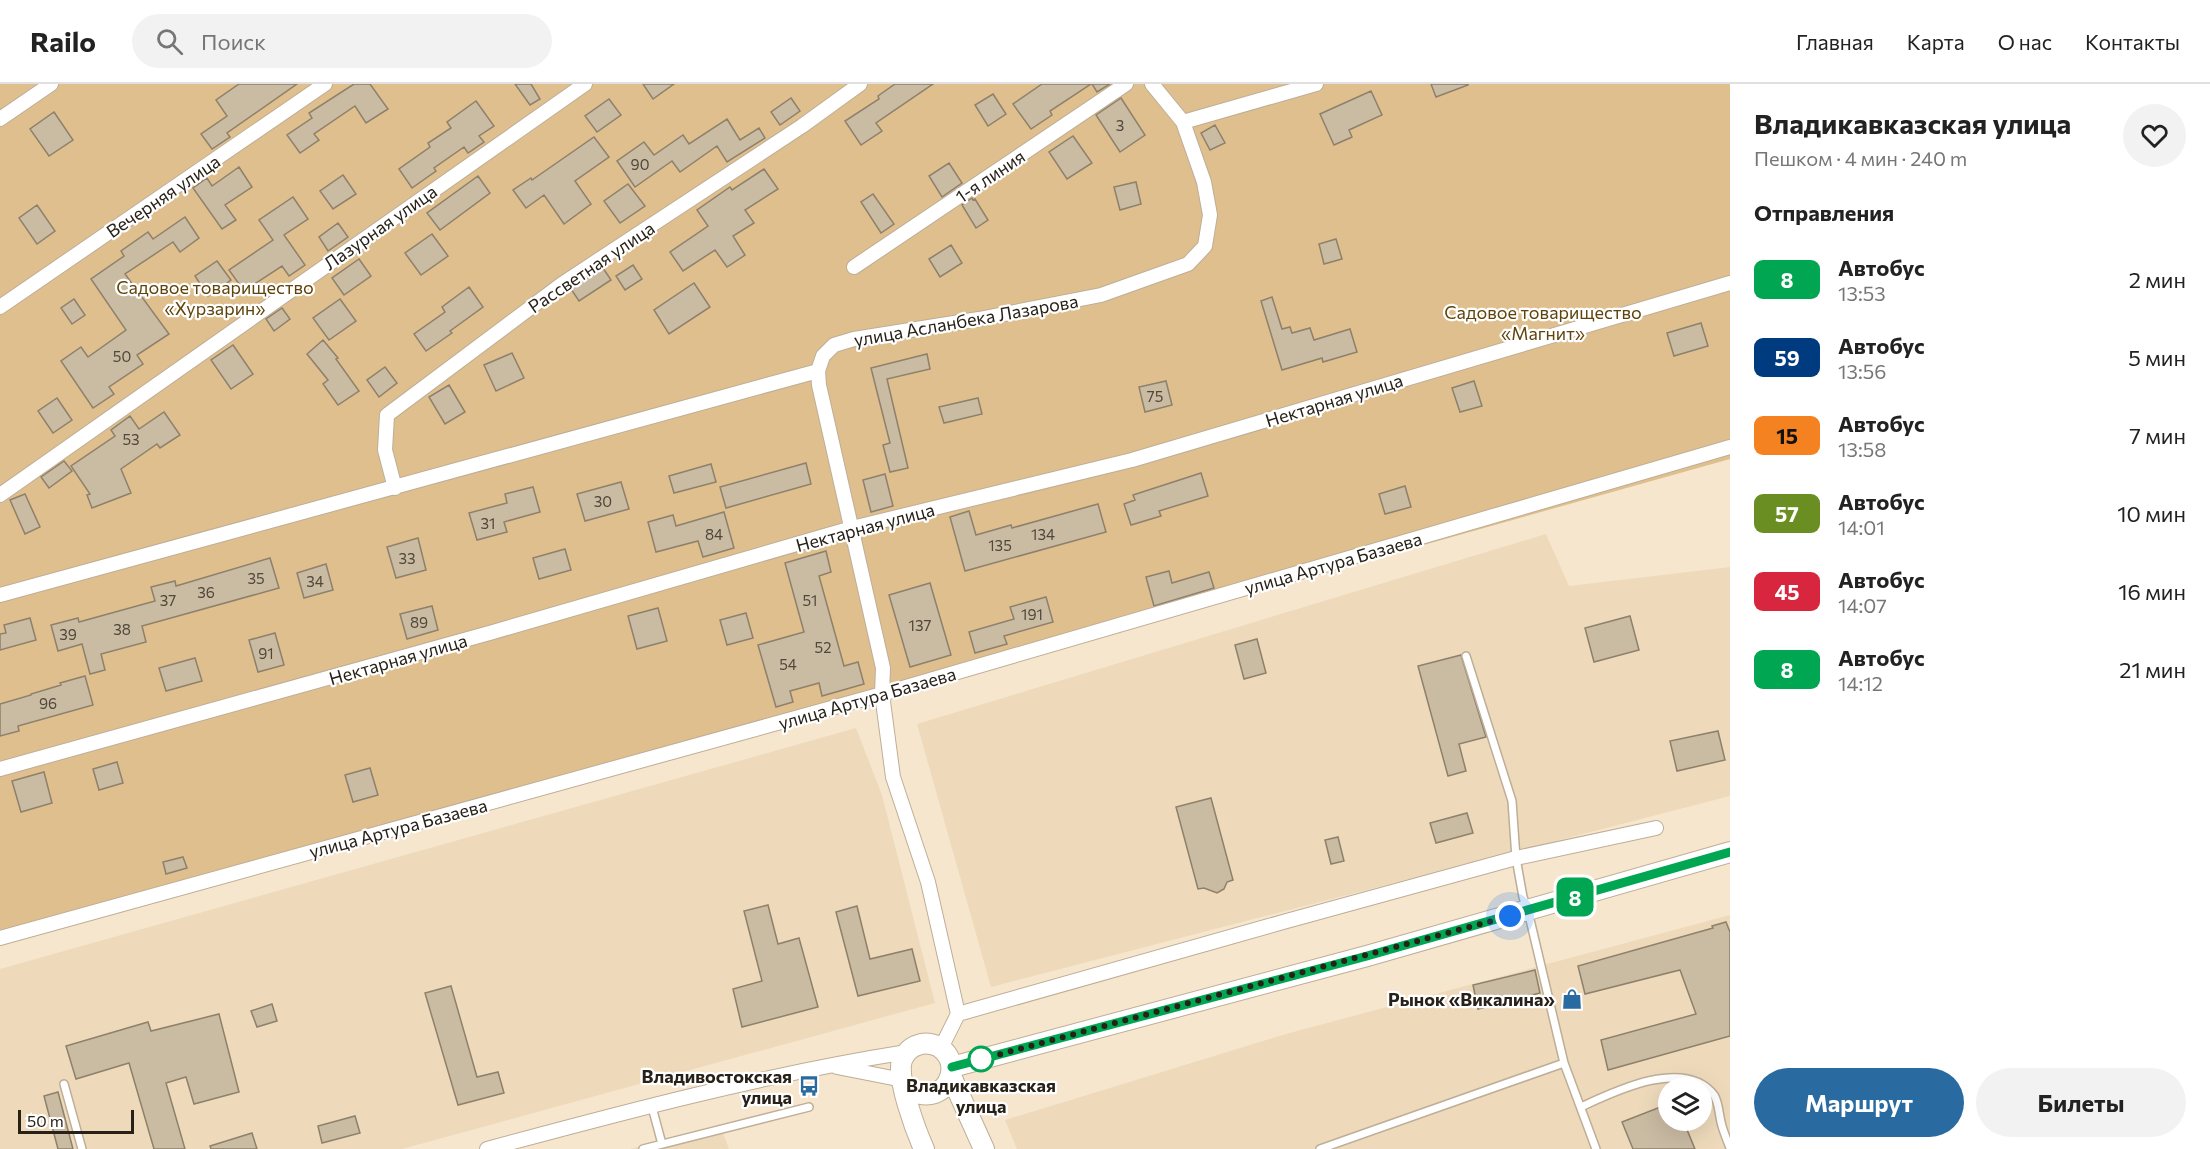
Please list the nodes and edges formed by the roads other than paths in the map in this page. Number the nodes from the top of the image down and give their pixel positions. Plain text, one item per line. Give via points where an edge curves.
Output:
1 (51, 84) edge
2 (325, 84) edge
3 (585, 84) edge
4 (860, 84) edge
5 (1126, 84) edge
6 (1152, 84) edge
7 (1316, 84) edge
8 (0, 119) edge
9 (1183, 122) junction
10 (854, 267) dead end
11 (1730, 283) edge
12 (0, 307) edge
13 (818, 371) junction
14 (1730, 447) edge
15 (395, 488) junction
16 (0, 495) edge
17 (852, 528) junction
18 (0, 595) edge
19 (1466, 656) dead end
20 (882, 694) junction
21 (0, 769) edge
22 (1656, 828) dead end
23 (1730, 852) edge
24 (1516, 858) junction
25 (1528, 911) junction
26 (0, 938) edge
27 (958, 1014) junction
28 (940, 1048) junction
29 (907, 1052) junction
30 (1564, 1063) junction
31 (826, 1065) junction
32 (951, 1072) junction
33 (64, 1084) dead end
34 (903, 1084) junction
35 (652, 1107) junction
36 (809, 1107) dead end
37 (1581, 1107) junction
38 (662, 1144) junction
39 (1730, 1148) edge
40 (82, 1149) edge
41 (487, 1149) edge
42 (643, 1149) edge
43 (924, 1149) edge
44 (984, 1149) edge
45 (1320, 1149) edge
46 (1596, 1149) edge

1 - 8 street
2 - 12 street, Вечерняя улица
3 - 16 street, Лазурная улица
4 - 15 street, Рассветная улица via 562,284 387,415 385,450
5 - 10 street, 1-я линия
6 - 9 street, улица Асланбека Лазарова
7 - 9 street
9 - 13 street, улица Асланбека Лазарова via 1204,182 1210,215 1205,246 1188,264 1101,295 854,339 834,345
11 - 17 street, Нектарная улица via 1132,460
13 - 15 street
13 - 17 street
14 - 20 street, улица Артура Базаева
15 - 18 street
17 - 20 street via 883,668
17 - 21 street, Нектарная улица
19 - 24 lane via 1512,801
20 - 26 street, улица Артура Базаева
20 - 27 street via 893,777 928,882
22 - 24 street
23 - 25 main road
24 - 25 lane
24 - 27 street
25 - 30 lane
25 - 32 main road
27 - 28 street
28 - 29 main road via 923,1044
28 - 32 main road via 950,1059
29 - 31 street
29 - 34 main road via 900,1071
30 - 37 lane
30 - 45 lane
31 - 34 street
31 - 35 street
32 - 34 main road via 942,1090 933,1094 922,1095
32 - 44 main road
33 - 40 lane
34 - 43 main road
35 - 38 lane
35 - 41 street
36 - 38 lane
37 - 39 lane via 1626,1086 1673,1077 1697,1080 1715,1096
37 - 46 lane
38 - 42 lane

